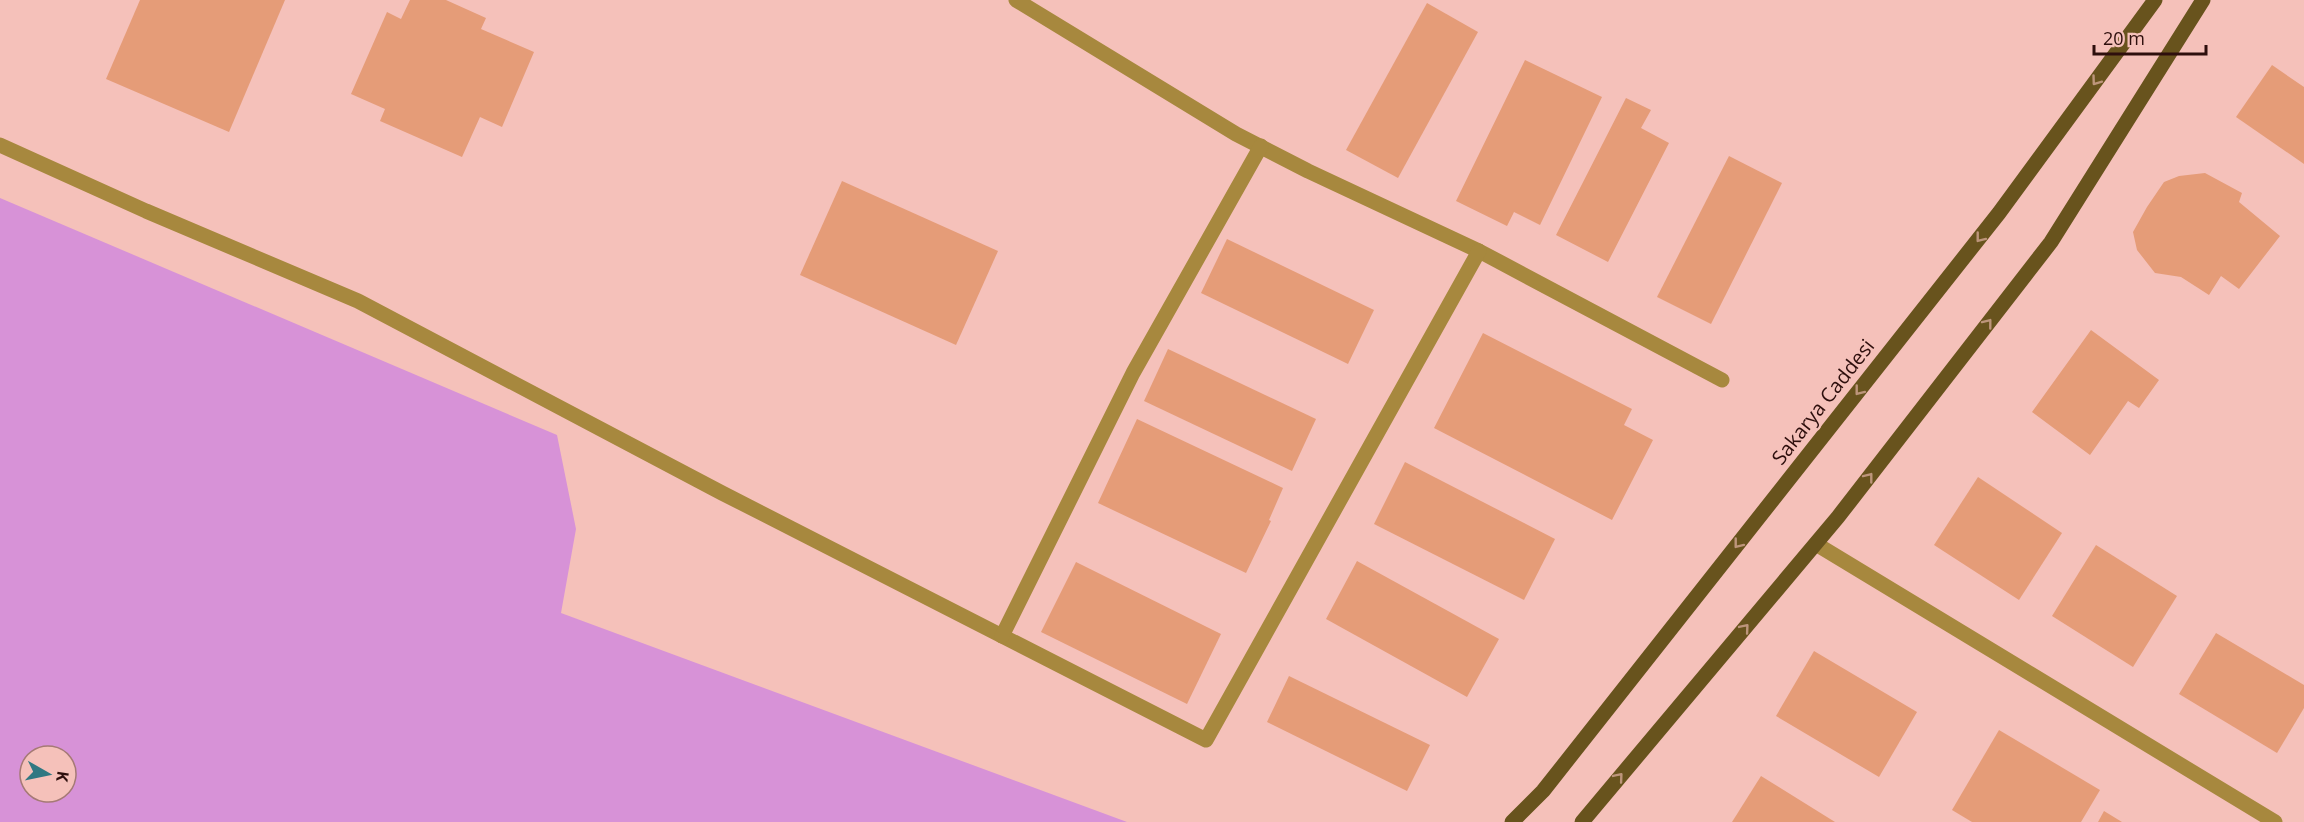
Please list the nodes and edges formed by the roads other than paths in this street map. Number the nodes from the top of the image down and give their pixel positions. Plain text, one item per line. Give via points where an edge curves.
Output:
1 (1016, 0) edge
2 (2155, 0) edge
3 (2203, 0) edge
4 (0, 145) edge
5 (1262, 146) junction
6 (1479, 251) junction
7 (1722, 380) dead end
8 (1816, 544) junction
9 (1002, 636) junction
10 (1512, 822) edge
11 (1582, 822) edge
12 (2275, 822) edge

1 - 5 street
2 -> 10 main road, Sakarya Caddesi via 1999,213 1550,782
8 -> 3 main road via 2051,242
4 - 9 street via 358,301
5 - 6 street
5 - 9 street via 1133,373
6 - 7 street
6 - 9 street via 1206,740
11 -> 8 main road
8 - 12 street

